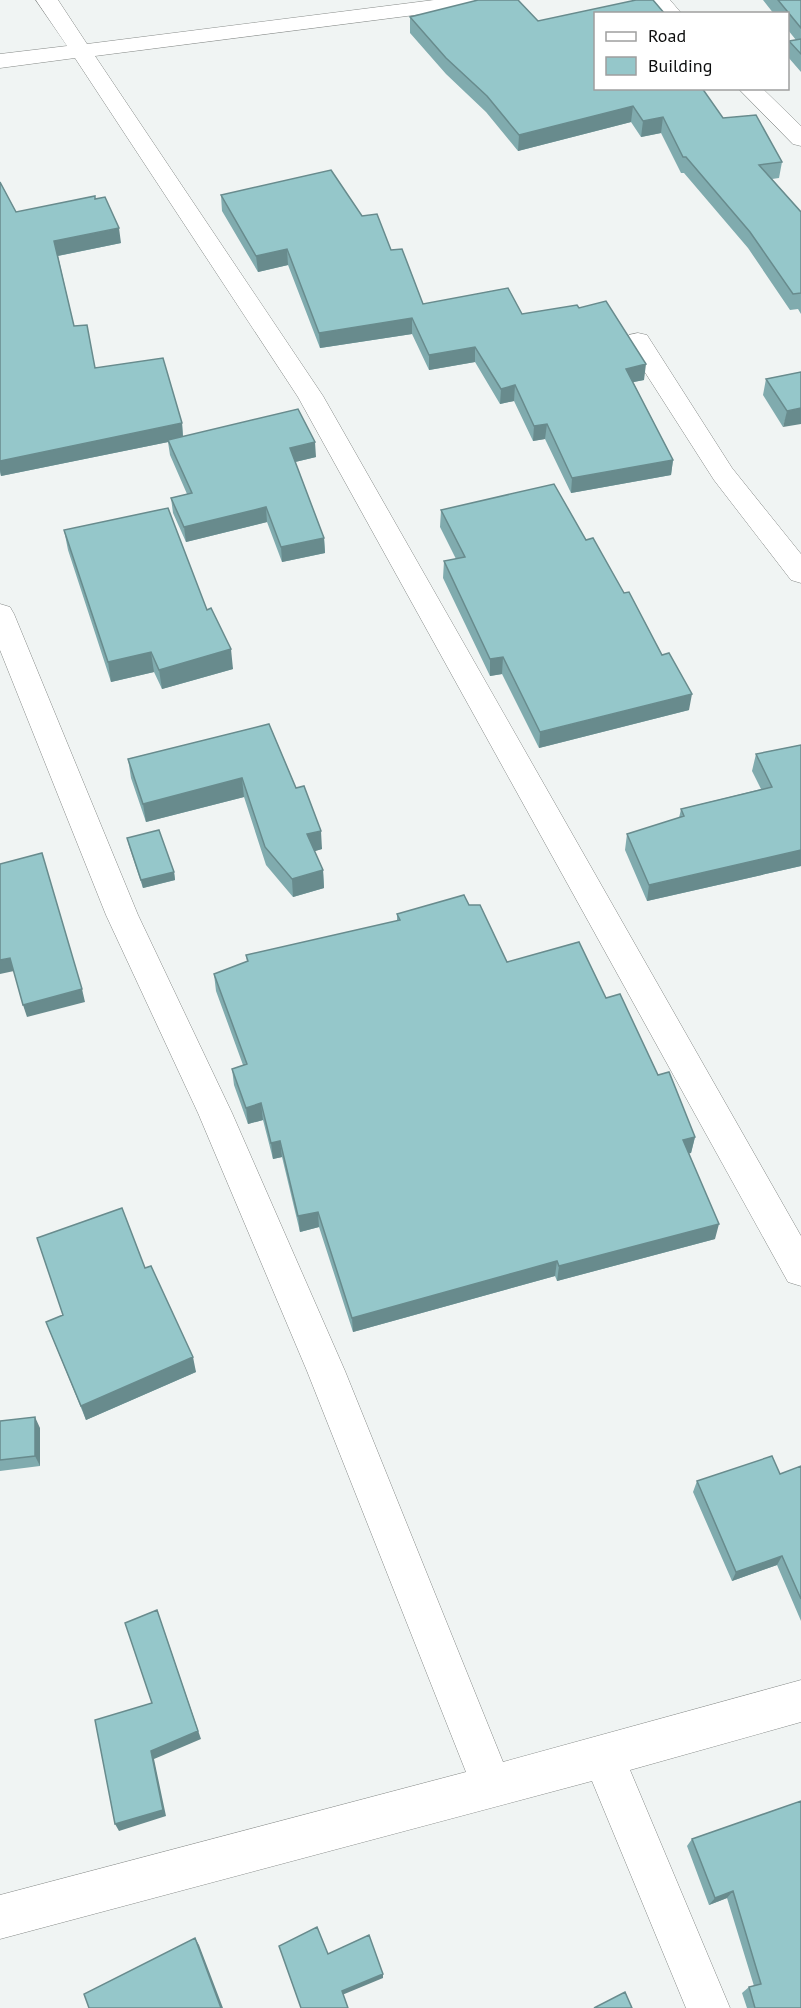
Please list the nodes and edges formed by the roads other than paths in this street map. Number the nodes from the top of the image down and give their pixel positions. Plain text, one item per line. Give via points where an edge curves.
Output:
1 (47, 0) edge
2 (485, 0) edge
3 (658, 0) edge
4 (670, 12) edge
5 (80, 51) junction
6 (0, 61) edge
7 (752, 90) edge
8 (801, 139) edge
9 (638, 341) dead end
10 (801, 573) edge
11 (0, 614) edge
12 (801, 1269) edge
13 (801, 1701) edge
14 (603, 1757) junction
15 (492, 1786) junction
16 (0, 1917) edge
17 (708, 2008) edge

1 - 5 street
2 - 5 street
3 - 4 street
5 - 6 street
5 - 12 street via 310,396
7 - 8 street
9 - 10 street via 723,474
11 - 15 street via 122,915 215,1113 326,1371
13 - 14 street
14 - 15 street
14 - 17 street
15 - 16 street

